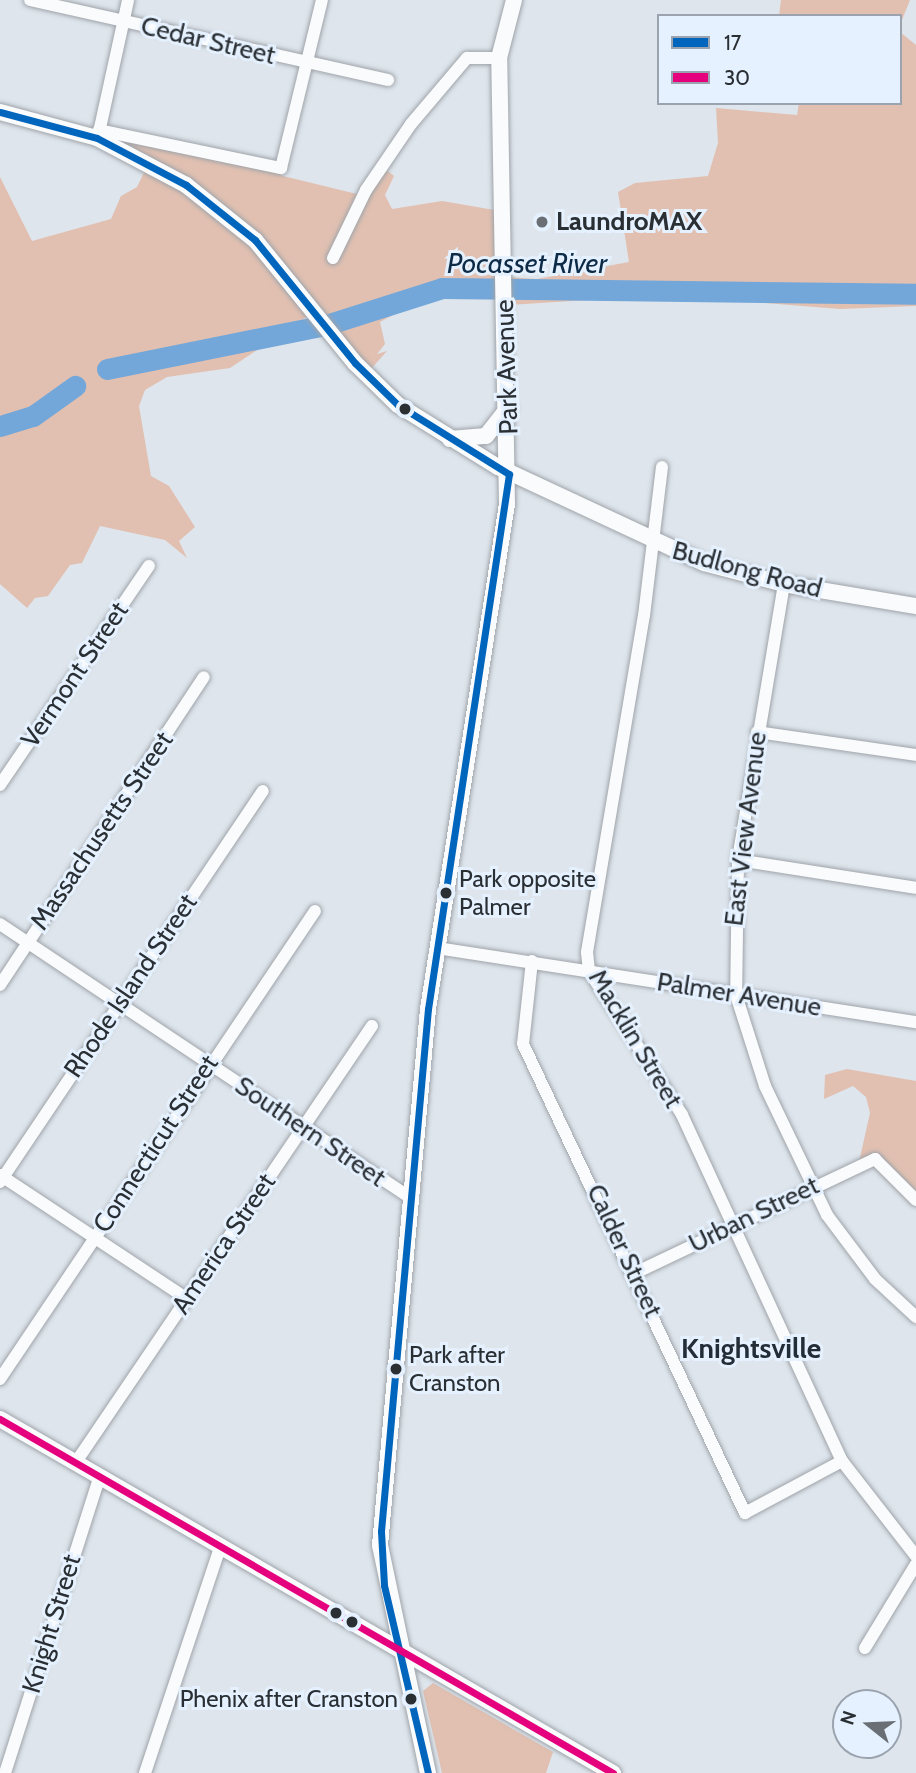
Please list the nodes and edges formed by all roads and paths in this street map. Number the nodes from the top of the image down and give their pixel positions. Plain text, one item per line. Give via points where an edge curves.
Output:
1 (30, 0) edge
2 (128, 0) edge
3 (322, 0) edge
4 (514, 0) edge
5 (124, 22) junction
6 (499, 58) junction
7 (308, 64) junction
8 (388, 80) dead end
9 (0, 113) edge
10 (98, 134) junction
11 (333, 258) dead end
12 (509, 406) junction
13 (448, 439) junction
14 (662, 467) dead end
15 (509, 474) junction
16 (655, 545) junction
17 (149, 566) dead end
18 (784, 584) junction
19 (916, 606) edge
20 (204, 677) dead end
21 (757, 732) junction
22 (916, 755) edge
23 (0, 785) edge
24 (263, 791) dead end
25 (738, 860) junction
26 (916, 888) edge
27 (315, 911) dead end
28 (0, 924) edge
29 (28, 943) junction
30 (437, 948) junction
31 (532, 961) junction
32 (589, 971) junction
33 (0, 985) edge
34 (736, 995) junction
35 (119, 1003) junction
36 (916, 1022) edge
37 (372, 1026) dead end
38 (208, 1064) junction
39 (303, 1127) junction
40 (1, 1178) edge
41 (811, 1186) junction
42 (411, 1198) junction
43 (916, 1199) edge
44 (732, 1227) junction
45 (94, 1238) junction
46 (635, 1273) junction
47 (187, 1299) junction
48 (916, 1317) edge
49 (0, 1379) edge
50 (0, 1419) edge
51 (842, 1461) junction
52 (76, 1462) junction
53 (100, 1476) junction
54 (220, 1544) junction
55 (916, 1556) edge
56 (916, 1564) edge
57 (865, 1648) dead end
58 (400, 1649) junction
59 (5, 1773) edge
60 (145, 1773) edge
61 (428, 1773) edge
62 (612, 1773) edge

1 - 5 street, Cedar Street
2 - 5 street
3 - 7 street
4 - 6 main road, Park Avenue
5 - 7 street, Cedar Street
5 - 10 street
6 - 11 street via 467,58 411,124 366,190
6 - 12 main road, Park Avenue
7 - 8 street, Cedar Street
7 - 10 street via 284,166 277,169
9 - 10 main road, Budlong Road
10 - 13 main road, Budlong Road via 164,170 228,215 398,405
12 - 13 main road via 486,436
12 - 15 main road, Park Avenue
13 - 15 main road, Budlong Road
14 - 16 street, Macklin Street
15 - 16 main road, Budlong Road
15 - 30 main road, Park Avenue
16 - 18 main road, Budlong Road
16 - 32 street, Macklin Street via 587,952
17 - 23 street, Vermont Street
18 - 19 main road, Budlong Road
18 - 21 street, East View Avenue
20 - 29 street, Massachusetts Street
21 - 22 street
21 - 25 street, East View Avenue
24 - 35 street, Rhode Island Street
25 - 26 street
25 - 34 street, East View Avenue via 732,927
27 - 38 street, Connecticut Street
28 - 29 street, Southern Street
29 - 33 street, Massachusetts Street
29 - 35 street, Southern Street
30 - 31 street, Palmer Avenue
30 - 42 main road, Park Avenue
31 - 32 street, Palmer Avenue
31 - 46 street, Calder Street via 523,1044
32 - 34 street, Palmer Avenue
32 - 44 street, Macklin Street via 682,1115
34 - 36 street, Palmer Avenue
34 - 41 street, East View Avenue via 765,1086
35 - 38 street, Southern Street
35 - 40 street, Rhode Island Street
37 - 39 street, America Street
38 - 39 street, Southern Street
38 - 45 street, Connecticut Street
39 - 42 street, Southern Street
39 - 47 street, America Street
40 - 45 street
41 - 43 street, Urban Street via 875,1159
41 - 44 street, Urban Street
41 - 48 street, East View Avenue via 851,1251
42 - 58 main road, Park Avenue via 380,1545
44 - 46 street, Urban Street
44 - 51 street, Macklin Street
45 - 47 street
45 - 49 street, Connecticut Street
46 - 51 street, Calder Street via 745,1513
47 - 52 street, America Street
50 - 52 main road
51 - 55 street, Macklin Street
52 - 53 main road
53 - 54 main road
53 - 59 street, Knight Street
54 - 58 main road
54 - 60 street
56 - 57 street
58 - 61 main road, Park Avenue
58 - 62 main road

